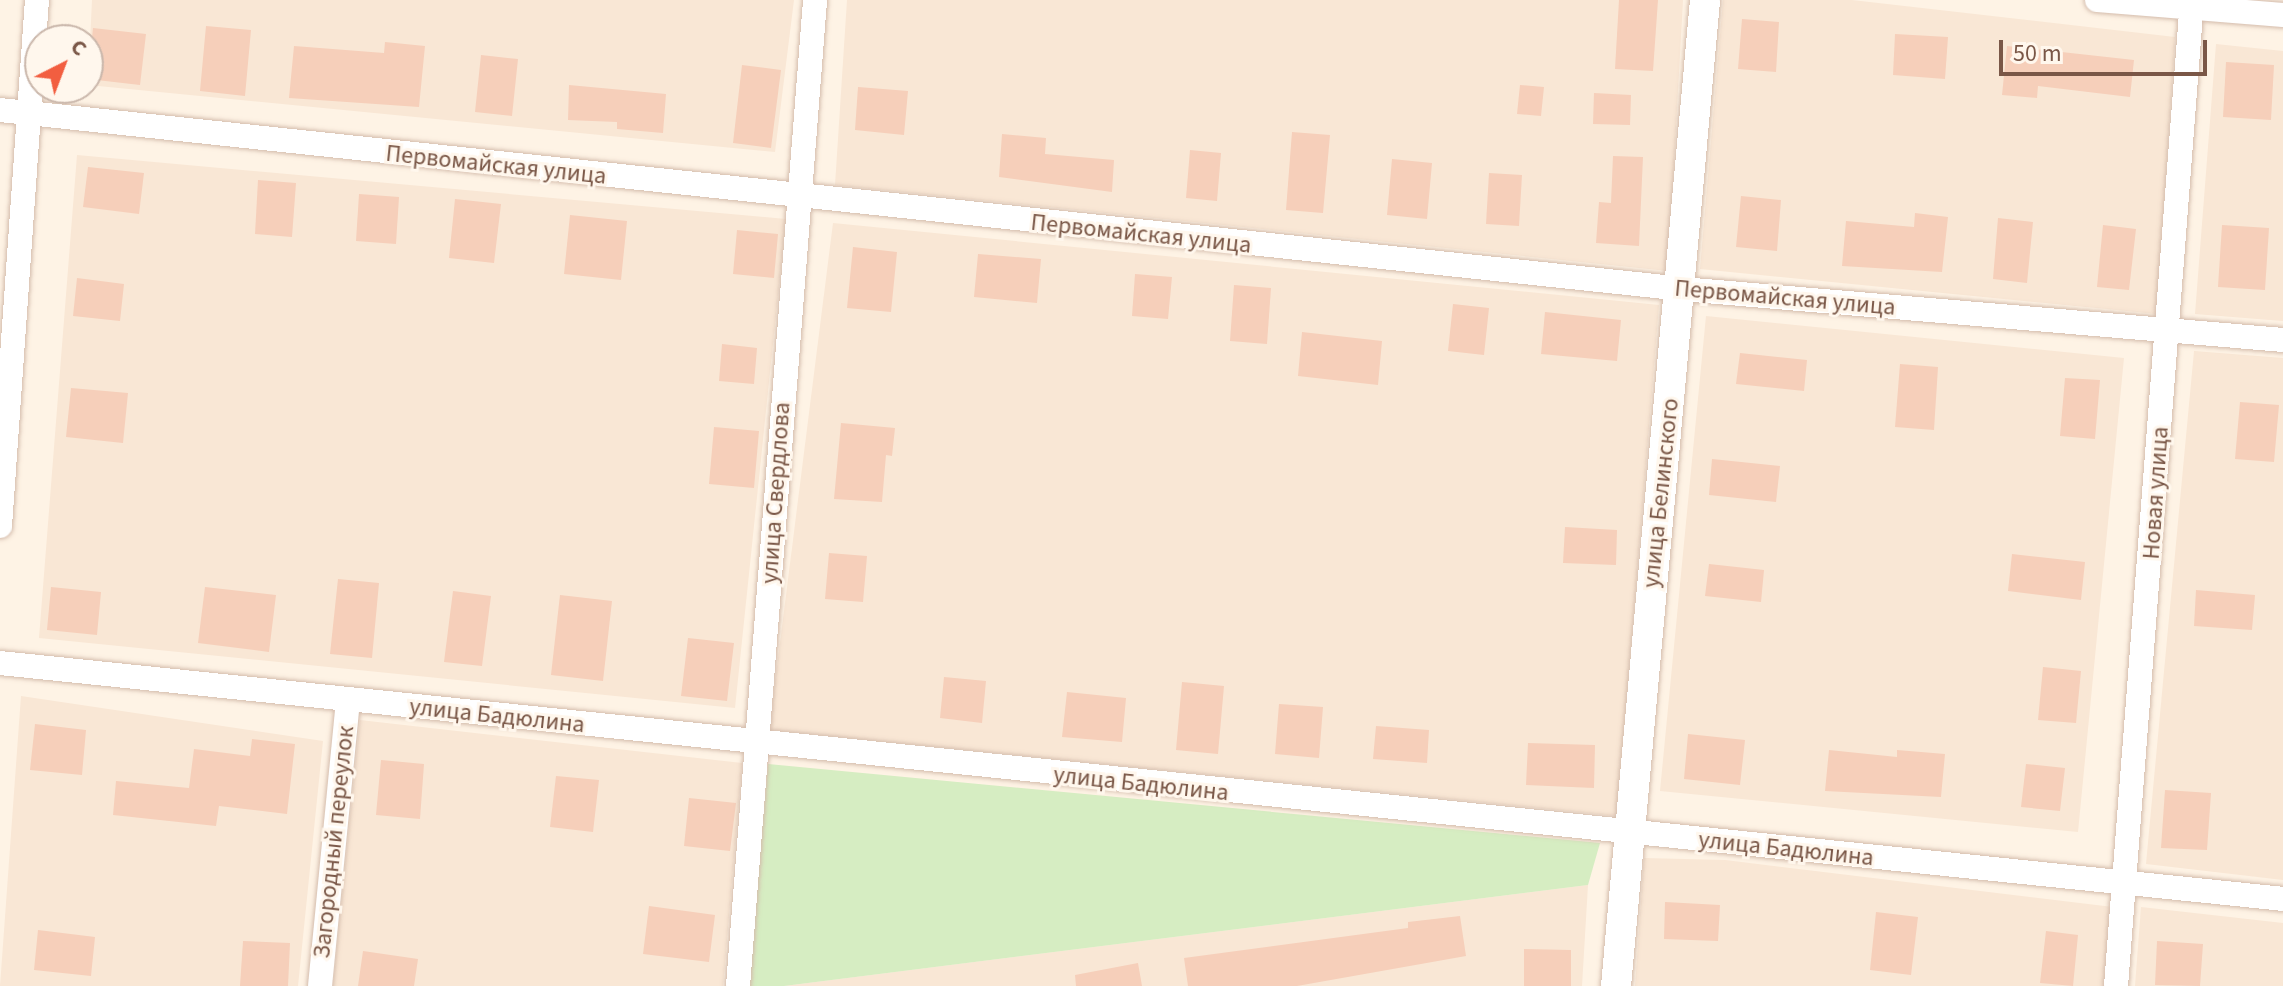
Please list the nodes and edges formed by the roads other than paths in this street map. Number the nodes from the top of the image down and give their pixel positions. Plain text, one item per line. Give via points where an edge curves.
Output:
1 (37, 0) edge
2 (815, 0) edge
3 (1705, 0) edge
4 (2097, 0) edge
5 (2192, 4) edge
6 (2283, 15) edge
7 (0, 110) edge
8 (28, 113) junction
9 (799, 199) junction
10 (1682, 289) junction
11 (2168, 330) junction
12 (2283, 340) edge
13 (0, 526) edge
14 (0, 663) edge
15 (348, 699) junction
16 (757, 745) junction
17 (1626, 833) junction
18 (2126, 882) junction
19 (2283, 899) edge
20 (320, 986) edge
21 (738, 986) edge
22 (1616, 986) edge
23 (2116, 986) edge

1 - 8 street
2 - 9 street, улица Свердлова
3 - 10 street, улица Белинского
4 - 5 street
5 - 6 street
5 - 11 street, Новая улица
7 - 8 street, Первомайская улица
8 - 9 street, Первомайская улица
8 - 13 street
9 - 10 street, Первомайская улица
9 - 16 street, улица Свердлова
10 - 11 street, Первомайская улица
10 - 17 street, улица Белинского
11 - 12 street, Первомайская улица
11 - 18 street, Новая улица
14 - 15 street, улица Бадюлина
15 - 16 street, улица Бадюлина
15 - 20 street, Загородный переулок
16 - 17 street, улица Бадюлина
16 - 21 street, улица Свердлова
17 - 18 street, улица Бадюлина
17 - 22 street, улица Белинского
18 - 19 street, улица Бадюлина
18 - 23 street, Новая улица

